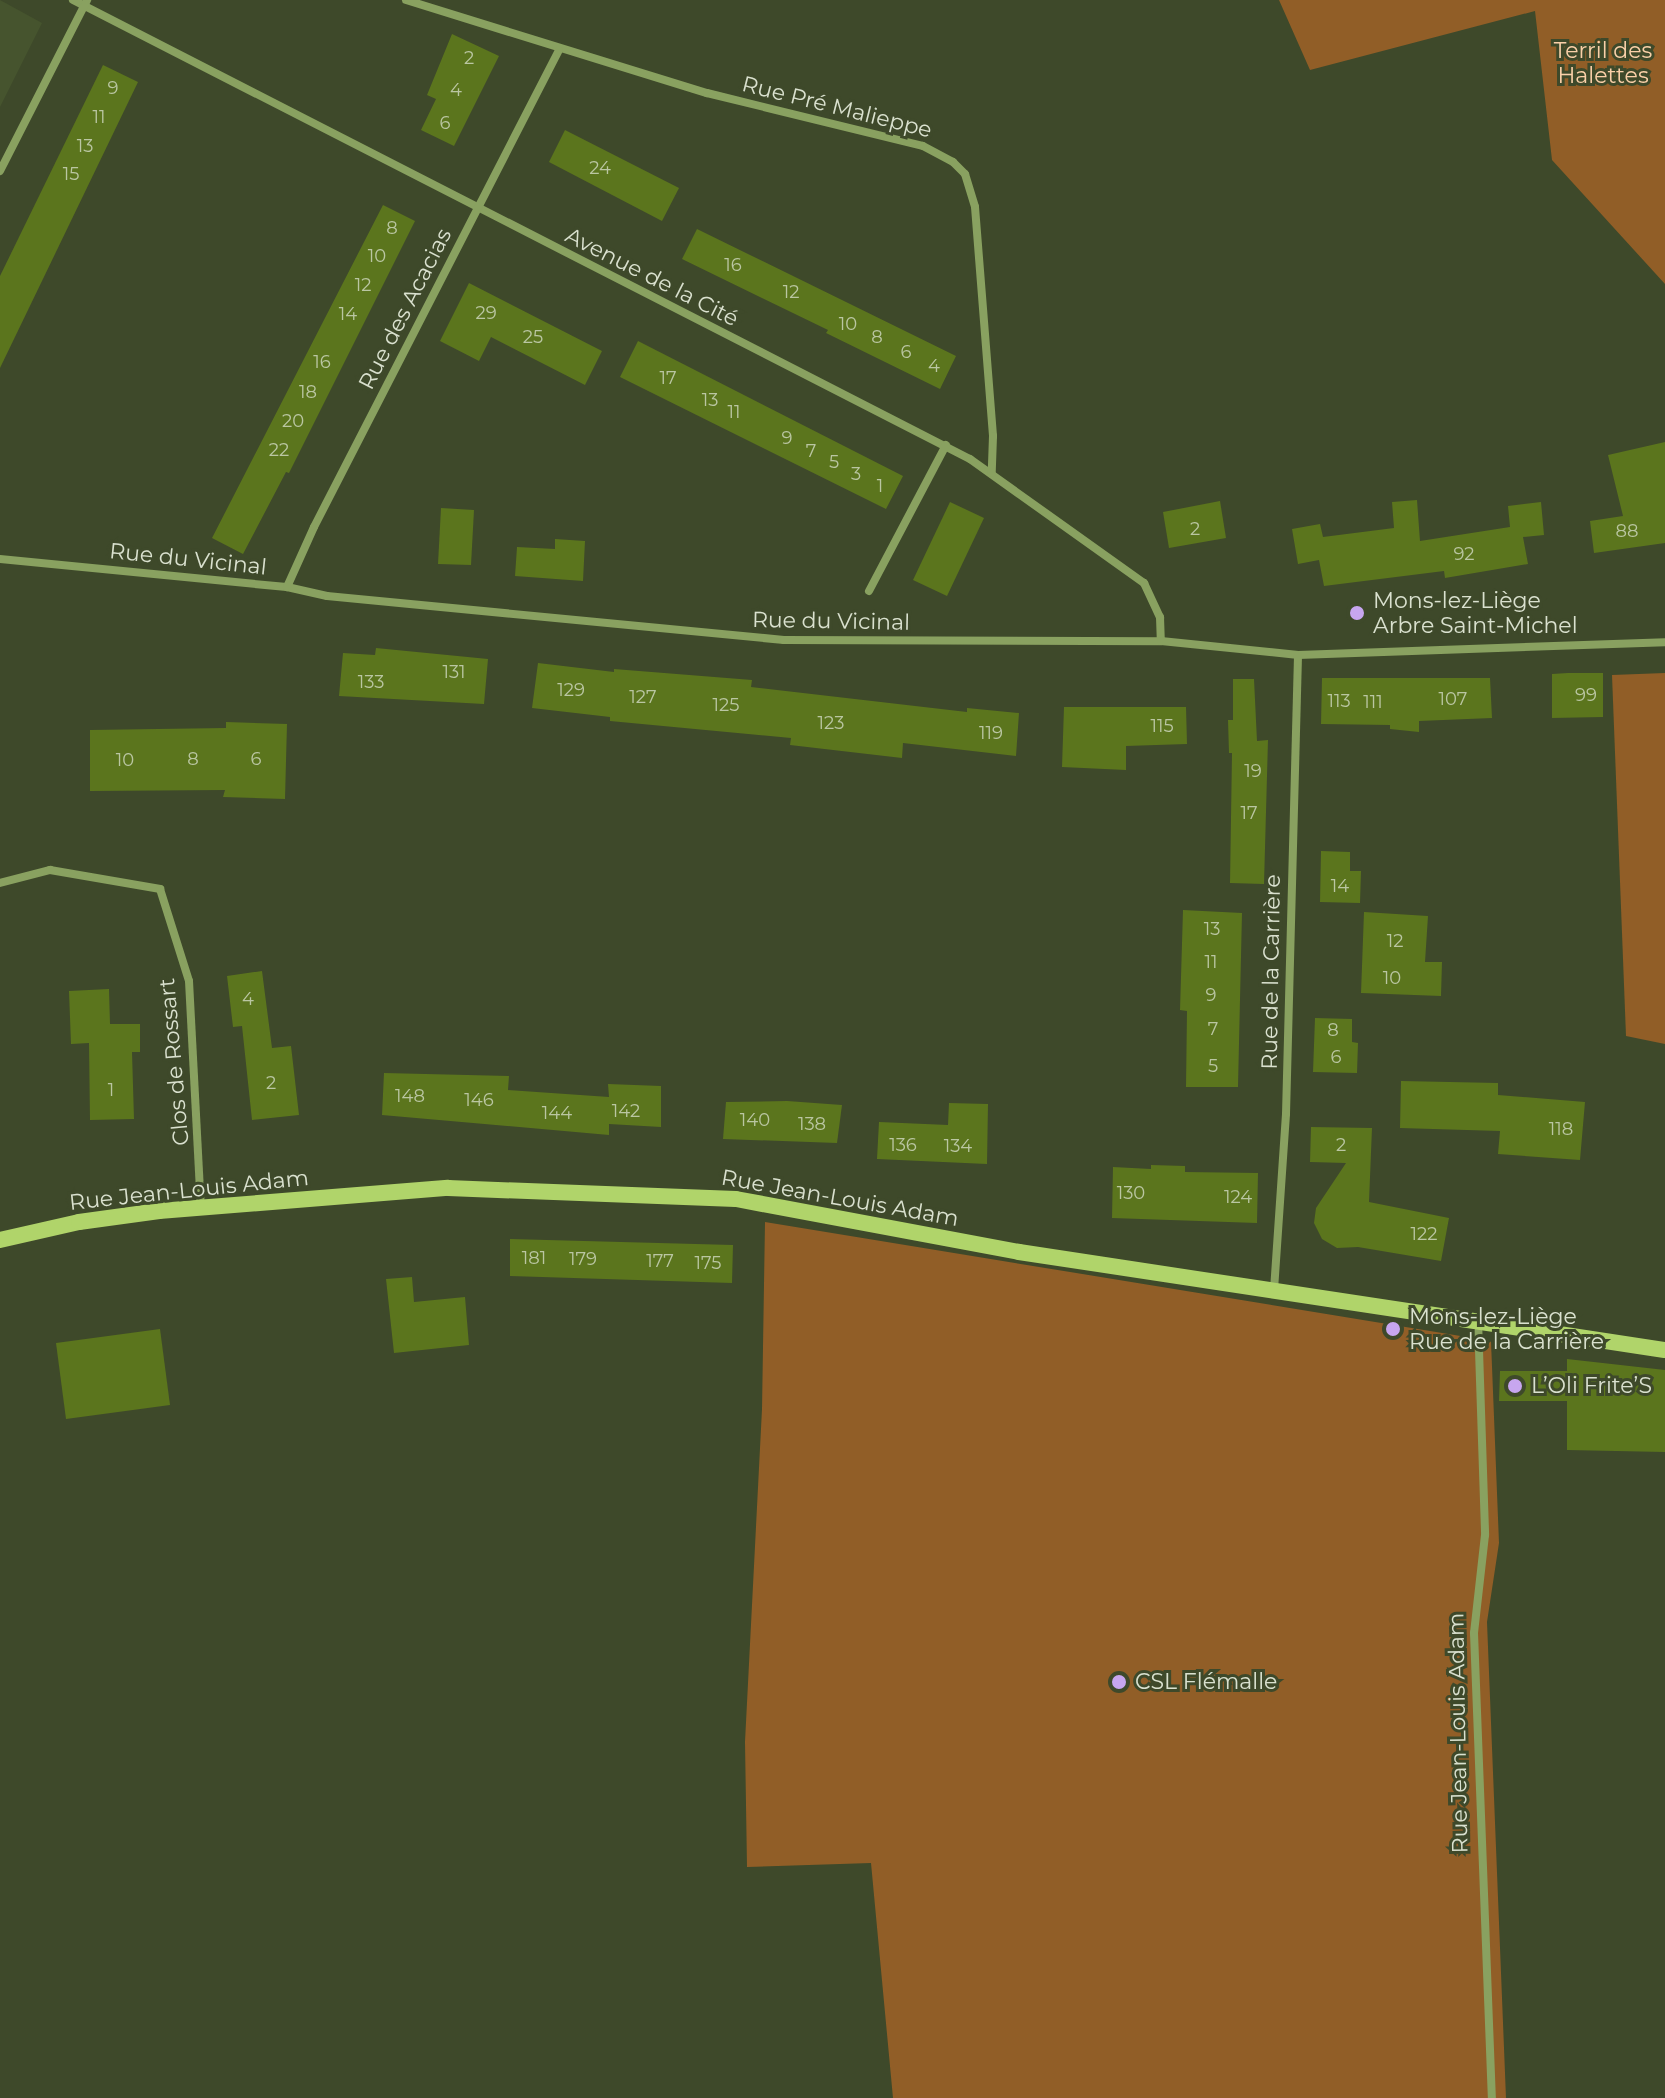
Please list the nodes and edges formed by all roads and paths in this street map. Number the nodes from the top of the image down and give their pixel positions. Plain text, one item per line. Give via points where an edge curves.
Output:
1 (73, 0) edge
2 (406, 0) edge
3 (86, 3) edge
4 (559, 50) junction
5 (0, 171) edge
6 (477, 206) junction
7 (946, 445) junction
8 (992, 473) junction
9 (0, 559) edge
10 (287, 587) junction
11 (869, 591) dead end
12 (1161, 641) junction
13 (1665, 642) edge
14 (1298, 655) junction
15 (0, 883) edge
16 (201, 1207) junction
17 (0, 1240) edge
18 (1274, 1290) junction
19 (1478, 1320) junction
20 (1665, 1350) edge
21 (1492, 2098) edge

1 - 3 street, Avenue de la Cité
2 - 4 street, Rue Pré Malieppe
3 - 5 street
3 - 6 street, Avenue de la Cité
4 - 6 street, Rue des Acacias
4 - 8 street, Rue Pré Malieppe via 923,146 959,168 975,207
6 - 7 street, Avenue de la Cité
6 - 10 street, Rue des Acacias
7 - 8 street, Avenue de la Cité
7 - 11 street, Rue du Vicinal
8 - 12 street, Avenue de la Cité via 1144,583 1160,617
9 - 10 street, Rue du Vicinal
10 - 12 street, Rue du Vicinal via 327,596 784,640
12 - 14 street, Rue du Vicinal
13 - 14 street, Rue du Vicinal
14 - 18 street, Rue de la Carrière via 1286,1114
15 - 16 street, Clos de Rossart via 50,870 160,889 189,981
16 - 17 street, Rue Jean-Louis Adam via 79,1222
16 - 18 street, Rue Jean-Louis Adam via 448,1188 736,1199 1019,1252
18 - 19 street, Rue Jean-Louis Adam
19 - 20 street, Rue Jean-Louis Adam
19 - 21 street, Rue Jean-Louis Adam via 1485,1535 1474,1633

